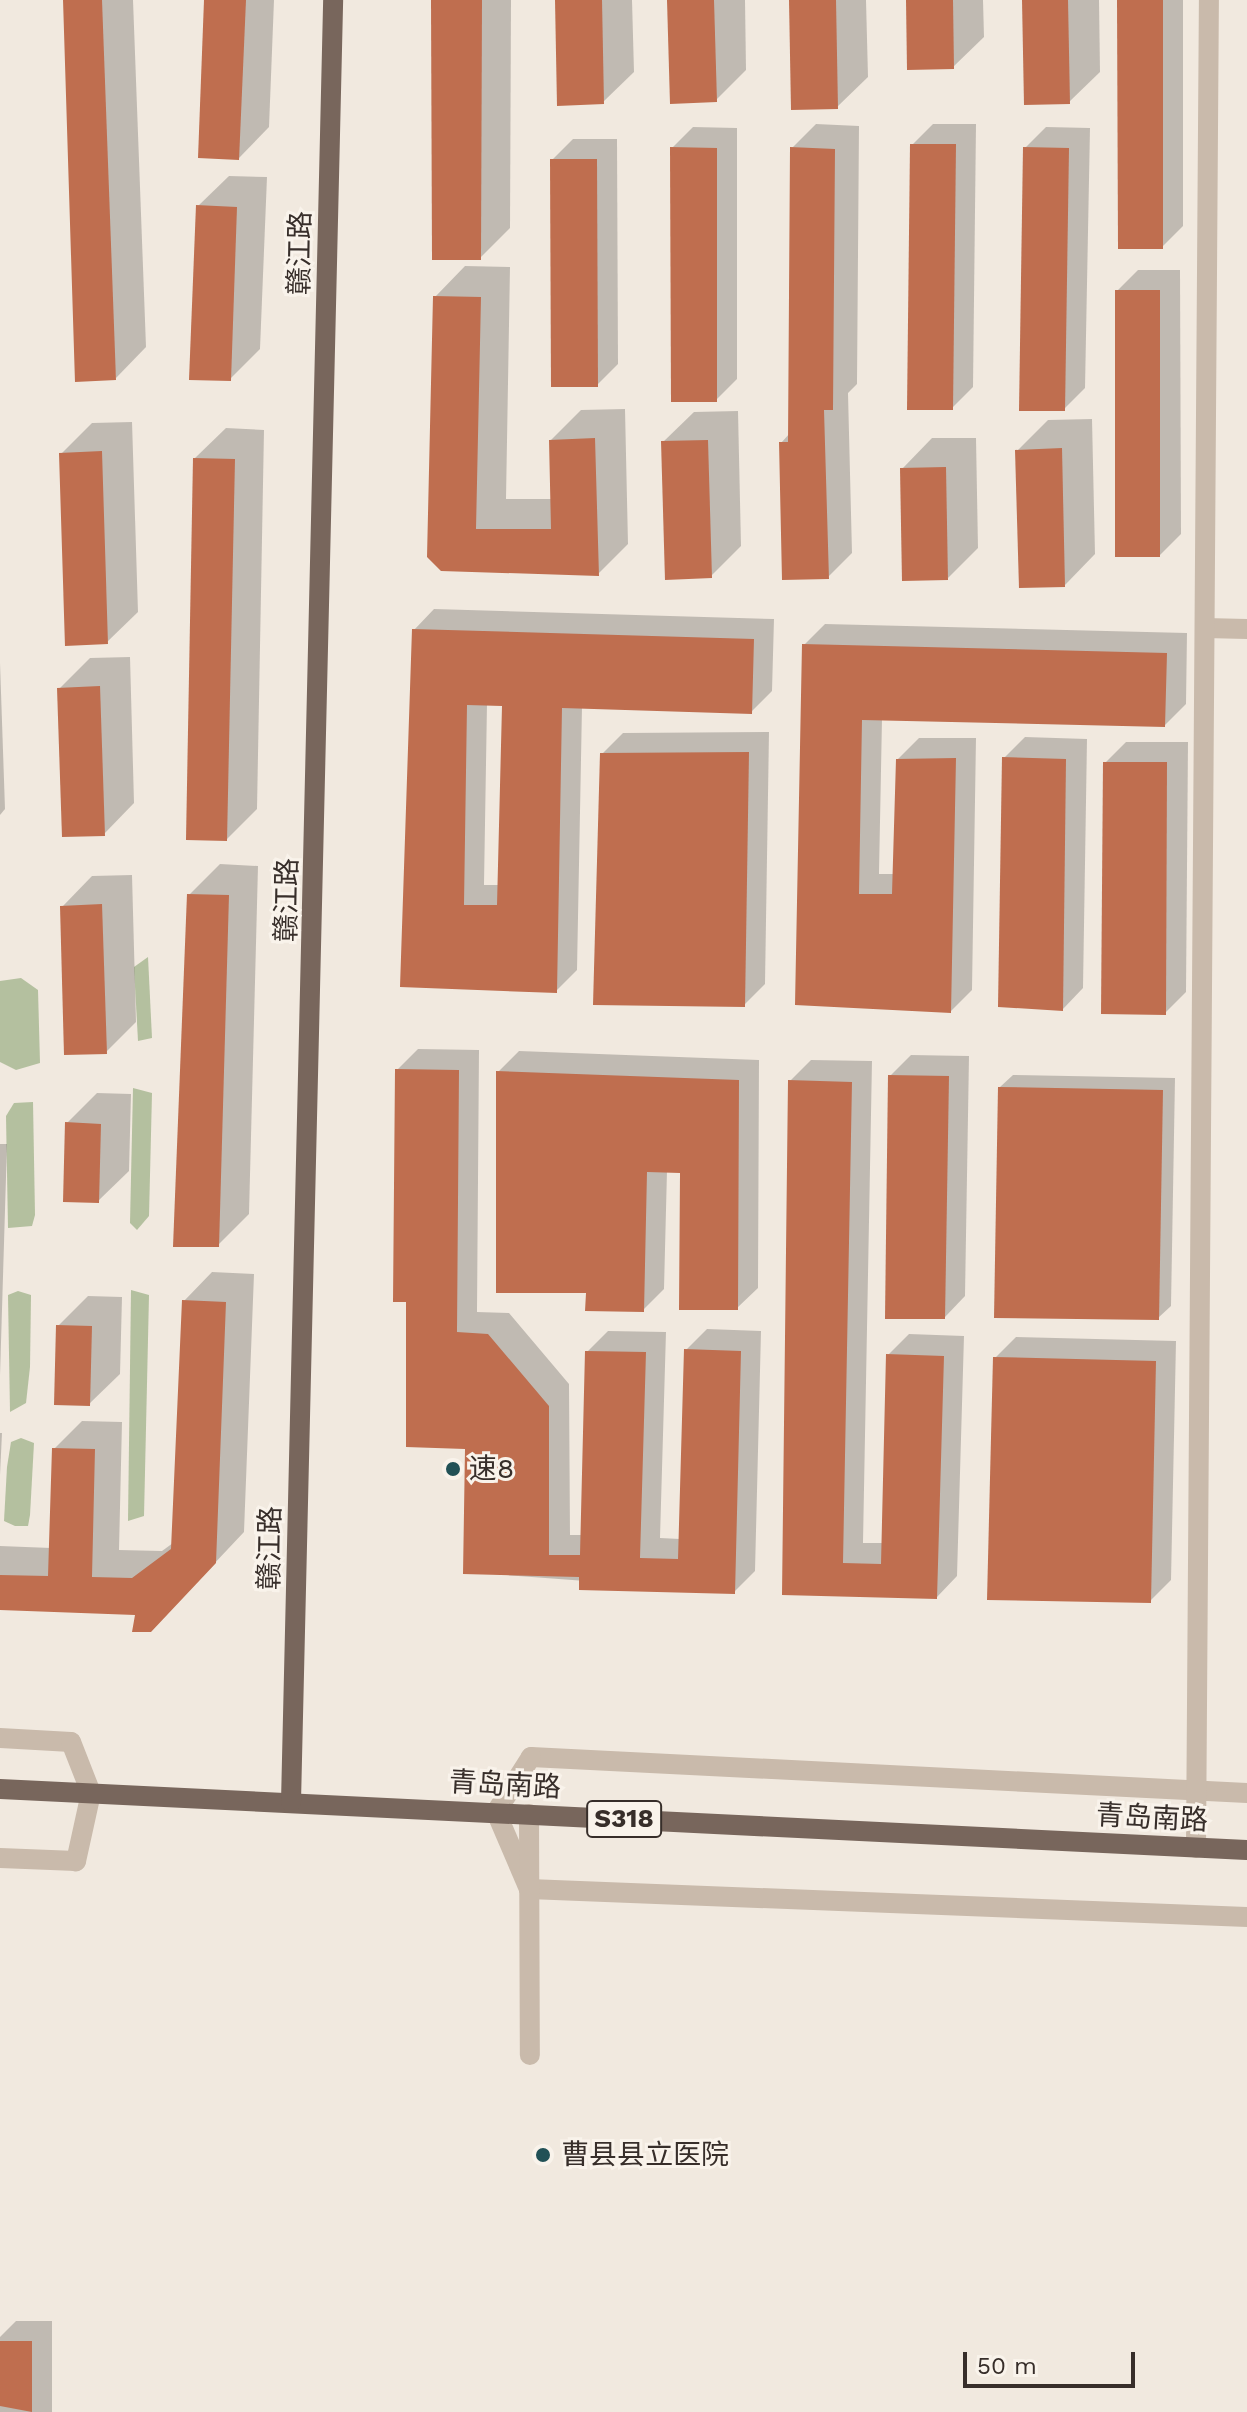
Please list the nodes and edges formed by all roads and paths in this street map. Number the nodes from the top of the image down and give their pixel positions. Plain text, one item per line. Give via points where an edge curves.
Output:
1 (333, 0) edge
2 (1209, 0) edge
3 (1205, 628) junction
4 (1247, 629) edge
5 (0, 1738) edge
6 (0, 1789) edge
7 (1197, 1791) junction
8 (91, 1793) junction
9 (1247, 1793) edge
10 (291, 1802) junction
11 (496, 1812) junction
12 (529, 1814) junction
13 (1196, 1848) junction
14 (1247, 1850) edge
15 (0, 1858) edge
16 (529, 1889) junction
17 (1247, 1917) edge
18 (530, 2055) dead end

1 - 10 main road, 赣江路
2 - 3 street
3 - 4 street
3 - 7 street
5 - 8 street via 71,1742
6 - 8 main road, 青岛南路 / S318
7 - 9 street
7 - 11 street via 531,1757
7 - 13 street
8 - 10 main road, 青岛南路 / S318
8 - 15 street via 76,1861
10 - 11 main road, 青岛南路 / S318
11 - 12 main road, 青岛南路 / S318
11 - 16 street
12 - 13 main road, 青岛南路 / S318
12 - 16 street
13 - 14 main road, 青岛南路 / S318
16 - 17 street
16 - 18 street

